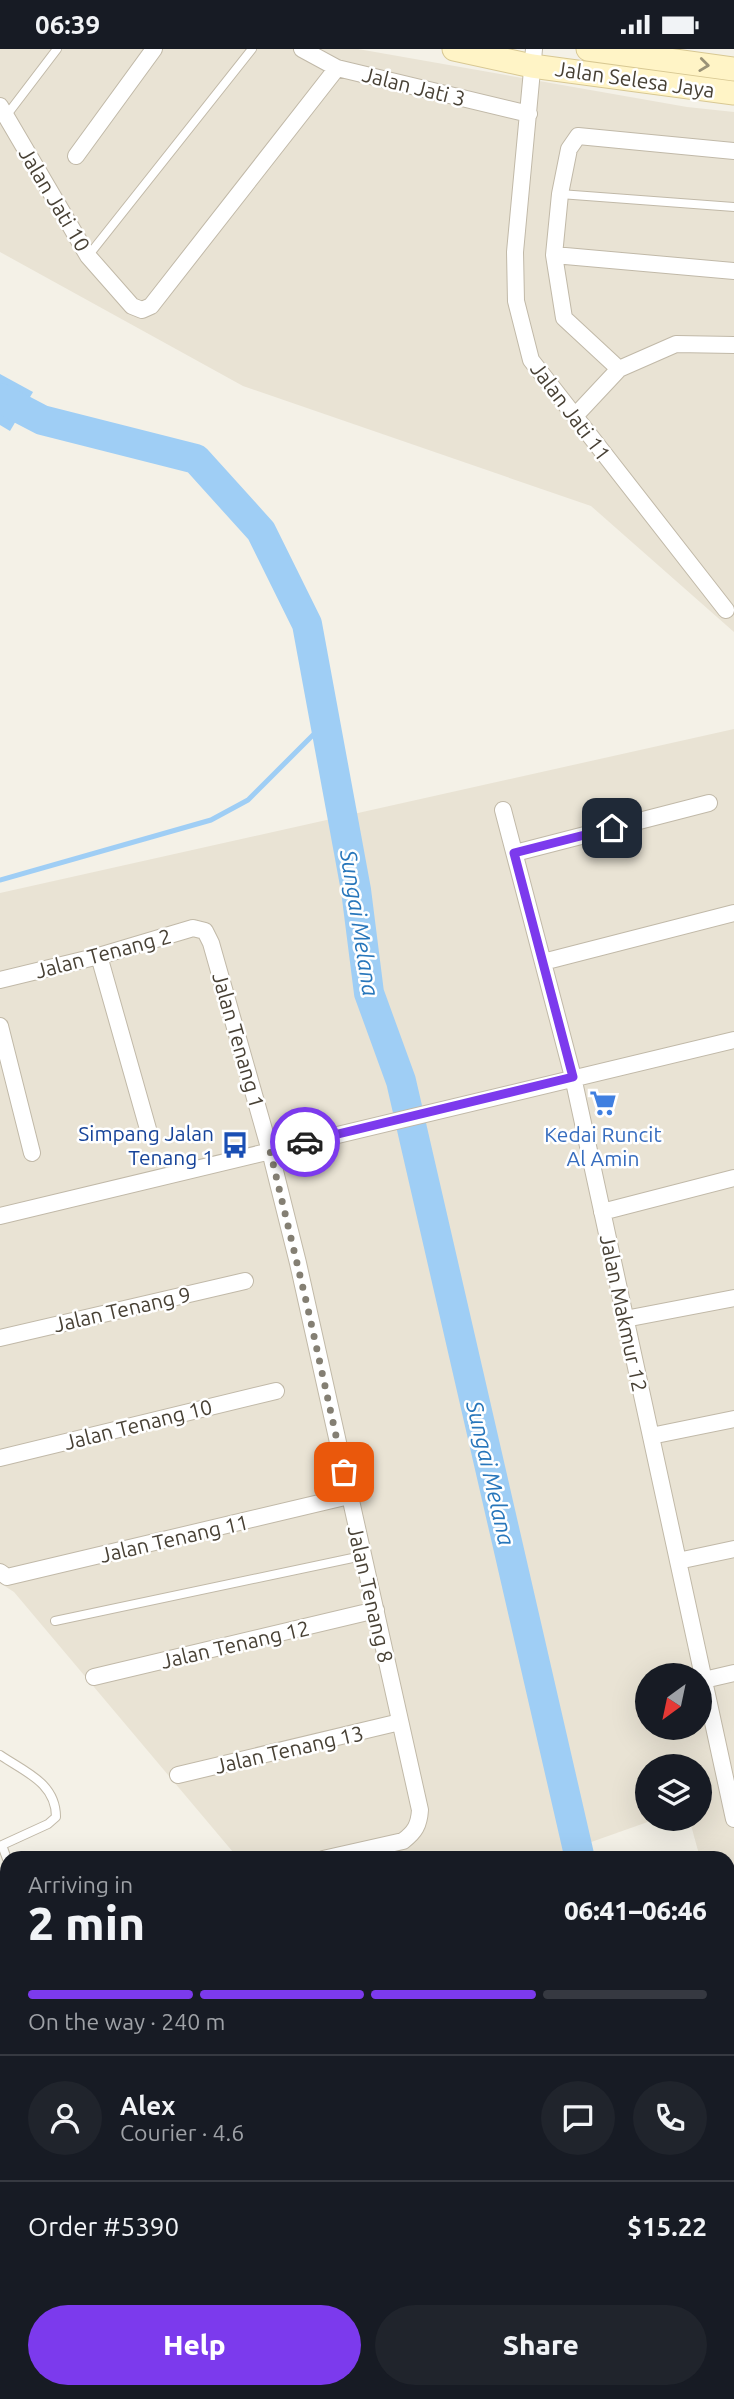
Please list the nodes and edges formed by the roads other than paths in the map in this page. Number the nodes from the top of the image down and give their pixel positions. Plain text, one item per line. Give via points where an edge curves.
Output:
1 (57, 49) edge
2 (154, 49) edge
3 (252, 49) edge
4 (302, 49) edge
5 (454, 49) edge
6 (588, 49) edge
7 (533, 57) edge
8 (337, 68) junction
9 (734, 69) edge
10 (734, 93) edge
11 (3, 111) edge
12 (529, 114) junction
13 (734, 151) edge
14 (76, 156) dead end
15 (560, 194) junction
16 (734, 207) edge
17 (554, 255) junction
18 (88, 256) junction
19 (734, 271) edge
20 (734, 345) edge
21 (620, 369) junction
22 (575, 416) junction
23 (726, 610) dead end
24 (709, 803) dead end
25 (503, 810) dead end
26 (514, 853) junction
27 (734, 913) edge
28 (205, 931) joint
29 (99, 956) junction
30 (543, 962) junction
31 (0, 980) edge
32 (0, 1026) edge
33 (734, 1040) edge
34 (573, 1077) junction
35 (148, 1129) dead end
36 (270, 1151) junction
37 (32, 1153) dead end
38 (734, 1178) edge
39 (602, 1212) junction
40 (0, 1216) edge
41 (245, 1281) dead end
42 (734, 1298) edge
43 (625, 1319) junction
44 (0, 1338) edge
45 (276, 1391) dead end
46 (734, 1419) edge
47 (651, 1436) junction
48 (0, 1458) edge
49 (349, 1496) junction
50 (734, 1549) edge
51 (362, 1556) junction
52 (678, 1561) junction
53 (0, 1572) edge
54 (376, 1610) junction
55 (55, 1621) dead end
56 (700, 1663) edge
57 (734, 1673) edge
58 (94, 1677) dead end
59 (712, 1678) edge
60 (712, 1713) edge
61 (400, 1722) junction
62 (0, 1755) edge
63 (178, 1775) dead end
64 (731, 1792) edge
65 (734, 1819) edge
66 (1, 1845) edge
67 (359, 1851) edge

1 - 11 lane
2 - 14 street
3 - 18 lane
4 - 8 street, Jalan Jati 3
5 - 7 main road, Jalan Selesa Jaya
6 -> 9 main road, Jalan Selesa Jaya
7 - 10 main road, Jalan Selesa Jaya
7 - 12 street, Jalan Jati 11
8 - 12 street, Jalan Jati 3
8 - 18 street, Jalan Jati 10 via 151,306 136,309
11 - 18 street, Jalan Jati 10
12 - 22 street, Jalan Jati 11 via 515,252 516,301 531,360
13 - 15 street via 578,136 569,149
15 - 16 lane
15 - 17 street
17 - 19 street
17 - 21 street via 564,318
20 - 21 street via 676,344
21 - 22 street
22 - 23 street, Jalan Jati 11
24 - 26 street
25 - 26 street, Jalan Makmur 12
26 - 30 street, Jalan Makmur 12
27 - 30 street
28 - 29 street, Jalan Tenang 2 via 193,928
28 - 36 street, Jalan Tenang 1
29 - 31 street, Jalan Tenang 2
29 - 35 street
30 - 34 street, Jalan Makmur 12
32 - 37 street
33 - 34 street
34 - 36 street
34 - 39 street, Jalan Makmur 12
36 - 40 street
36 - 49 street, Jalan Tenang 8
38 - 39 street
39 - 43 street, Jalan Makmur 12
41 - 44 street, Jalan Tenang 9
42 - 43 street
43 - 47 street, Jalan Makmur 12
45 - 48 street, Jalan Tenang 10
46 - 47 street
47 - 52 street, Jalan Makmur 12
49 - 51 street, Jalan Tenang 8
49 - 53 street, Jalan Tenang 11 via 7,1577
50 - 52 street
51 - 54 street, Jalan Tenang 8
51 - 55 lane
52 - 56 street, Jalan Makmur 12
54 - 58 street, Jalan Tenang 12
54 - 61 street, Jalan Tenang 8
57 - 59 street
60 - 64 street, Jalan Makmur 12
61 - 63 street, Jalan Tenang 13
61 - 67 street, Jalan Tenang 8 via 419,1823 403,1841
62 - 66 lane via 45,1785 56,1802 56,1817 48,1824
64 - 65 street, Jalan Makmur 12

